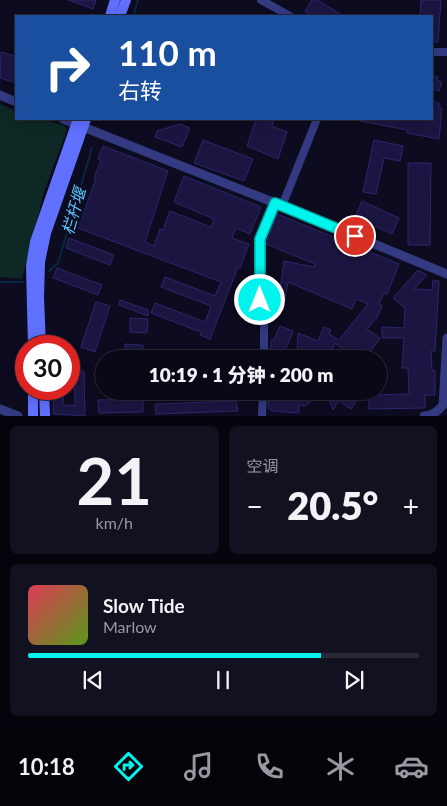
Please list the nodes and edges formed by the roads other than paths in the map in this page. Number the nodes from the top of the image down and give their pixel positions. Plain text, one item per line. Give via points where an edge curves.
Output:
1 (115, 0) edge
2 (126, 0) edge
3 (261, 0) edge
4 (110, 15) edge
5 (120, 15) edge
6 (288, 15) edge
7 (433, 52) edge
8 (447, 52) edge
9 (0, 95) edge
10 (15, 102) edge
11 (68, 120) edge
12 (317, 120) edge
13 (81, 122) edge
14 (278, 204) junction
15 (447, 274) edge
16 (33, 335) edge
17 (41, 335) edge
18 (447, 338) edge
19 (264, 350) edge
20 (33, 400) edge
21 (44, 400) edge
22 (263, 400) edge
23 (445, 406) edge
24 (0, 409) edge
25 (18, 416) edge
26 (34, 416) edge
27 (45, 416) edge
28 (262, 416) edge
29 (424, 416) edge

1 - 4 main road
2 - 5 main road
3 - 6 street
7 - 8 street
9 - 10 street
11 - 13 street
12 - 14 street
13 - 14 street
13 - 16 main road via 35,242 31,266
13 - 17 main road via 40,262
14 - 15 street
14 - 19 street via 260,239
18 - 23 street
20 - 26 main road
21 - 27 main road
22 - 28 street
23 - 29 street via 431,416
24 - 25 street

